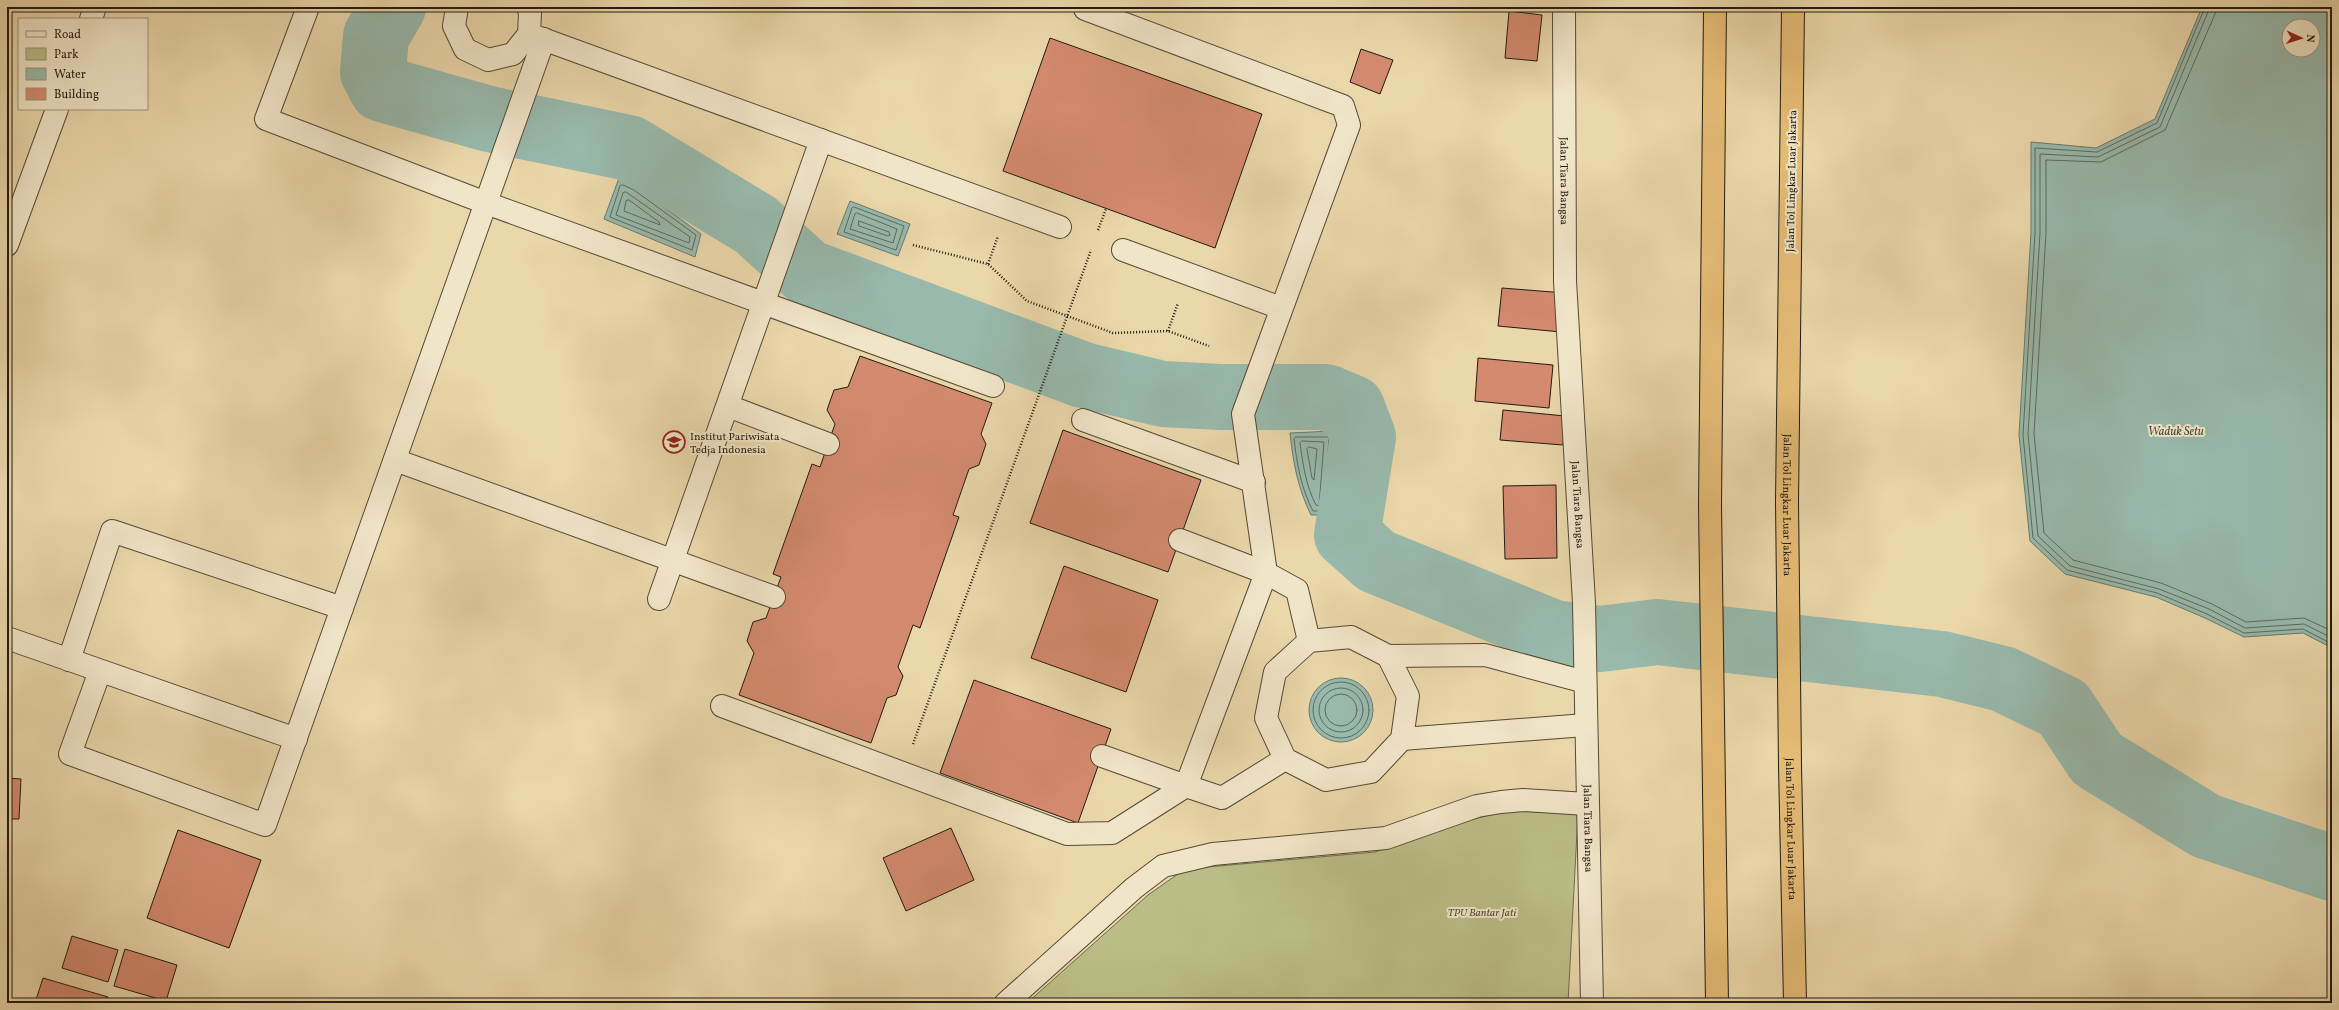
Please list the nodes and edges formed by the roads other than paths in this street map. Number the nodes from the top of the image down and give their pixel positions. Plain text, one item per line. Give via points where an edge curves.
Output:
1 (95, 7) edge
2 (308, 7) edge
3 (457, 7) edge
4 (528, 7) edge
5 (1564, 7) edge
6 (1715, 7) edge
7 (1793, 7) edge
8 (1085, 9) dead end
9 (91, 18) edge
10 (537, 36) junction
11 (57, 110) edge
12 (821, 140) junction
13 (486, 203) junction
14 (1060, 227) dead end
15 (7, 245) edge
16 (1123, 250) dead end
17 (764, 303) junction
18 (1281, 308) junction
19 (993, 386) dead end
20 (728, 406) junction
21 (1083, 420) dead end
22 (828, 444) dead end
23 (395, 460) junction
24 (1254, 482) junction
25 (1180, 540) dead end
26 (673, 560) junction
27 (1266, 573) junction
28 (774, 597) dead end
29 (659, 599) dead end
30 (342, 608) junction
31 (7, 638) edge
32 (1309, 641) junction
33 (1388, 656) junction
34 (69, 660) junction
35 (100, 671) junction
36 (1585, 672) junction
37 (722, 706) dead end
38 (1585, 725) junction
39 (296, 739) junction
40 (1402, 739) junction
41 (1102, 756) dead end
42 (1285, 759) junction
43 (1186, 786) junction
44 (1587, 804) junction
45 (1006, 1003) edge
46 (1592, 1003) edge
47 (1717, 1003) edge
48 (1795, 1003) edge

1 - 9 street
2 - 13 street via 266,119
3 - 10 street via 454,26 465,49 488,60 513,54
4 - 10 street
5 - 36 street, Jalan Tiara Bangsa via 1565,281 1584,604
6 - 47 highway via 1710,505
7 - 48 highway, Jalan Tol Lingkar Luar Jakarta via 1787,502
8 - 18 street via 1343,106 1349,125
10 - 12 street
10 - 13 street via 526,89
11 - 15 street
12 - 14 street
12 - 17 street
13 - 17 street
13 - 23 street
16 - 18 street
17 - 19 street
17 - 20 street
18 - 24 street via 1243,414
20 - 22 street
20 - 26 street
21 - 24 street
23 - 26 street
23 - 30 street
24 - 27 street
25 - 27 street
26 - 28 street
26 - 29 street
27 - 32 street via 1297,590
27 - 43 street
30 - 34 street via 112,531
30 - 39 street
31 - 34 street
32 - 33 street via 1351,637
32 - 42 street via 1275,672 1267,710 1266,718
33 - 36 street via 1485,655
33 - 40 street via 1408,696
34 - 35 street
35 - 39 street
35 - 39 street via 70,754 265,825
36 - 38 street, Jalan Tiara Bangsa
37 - 43 street via 1067,834 1112,833
38 - 40 street
38 - 44 street, Jalan Tiara Bangsa
40 - 42 street via 1371,772 1326,780
41 - 43 street
42 - 43 street via 1222,798
44 - 45 street via 1523,800 1501,802 1478,806 1386,838 1219,853 1163,866 1134,888
44 - 46 street, Jalan Tiara Bangsa

